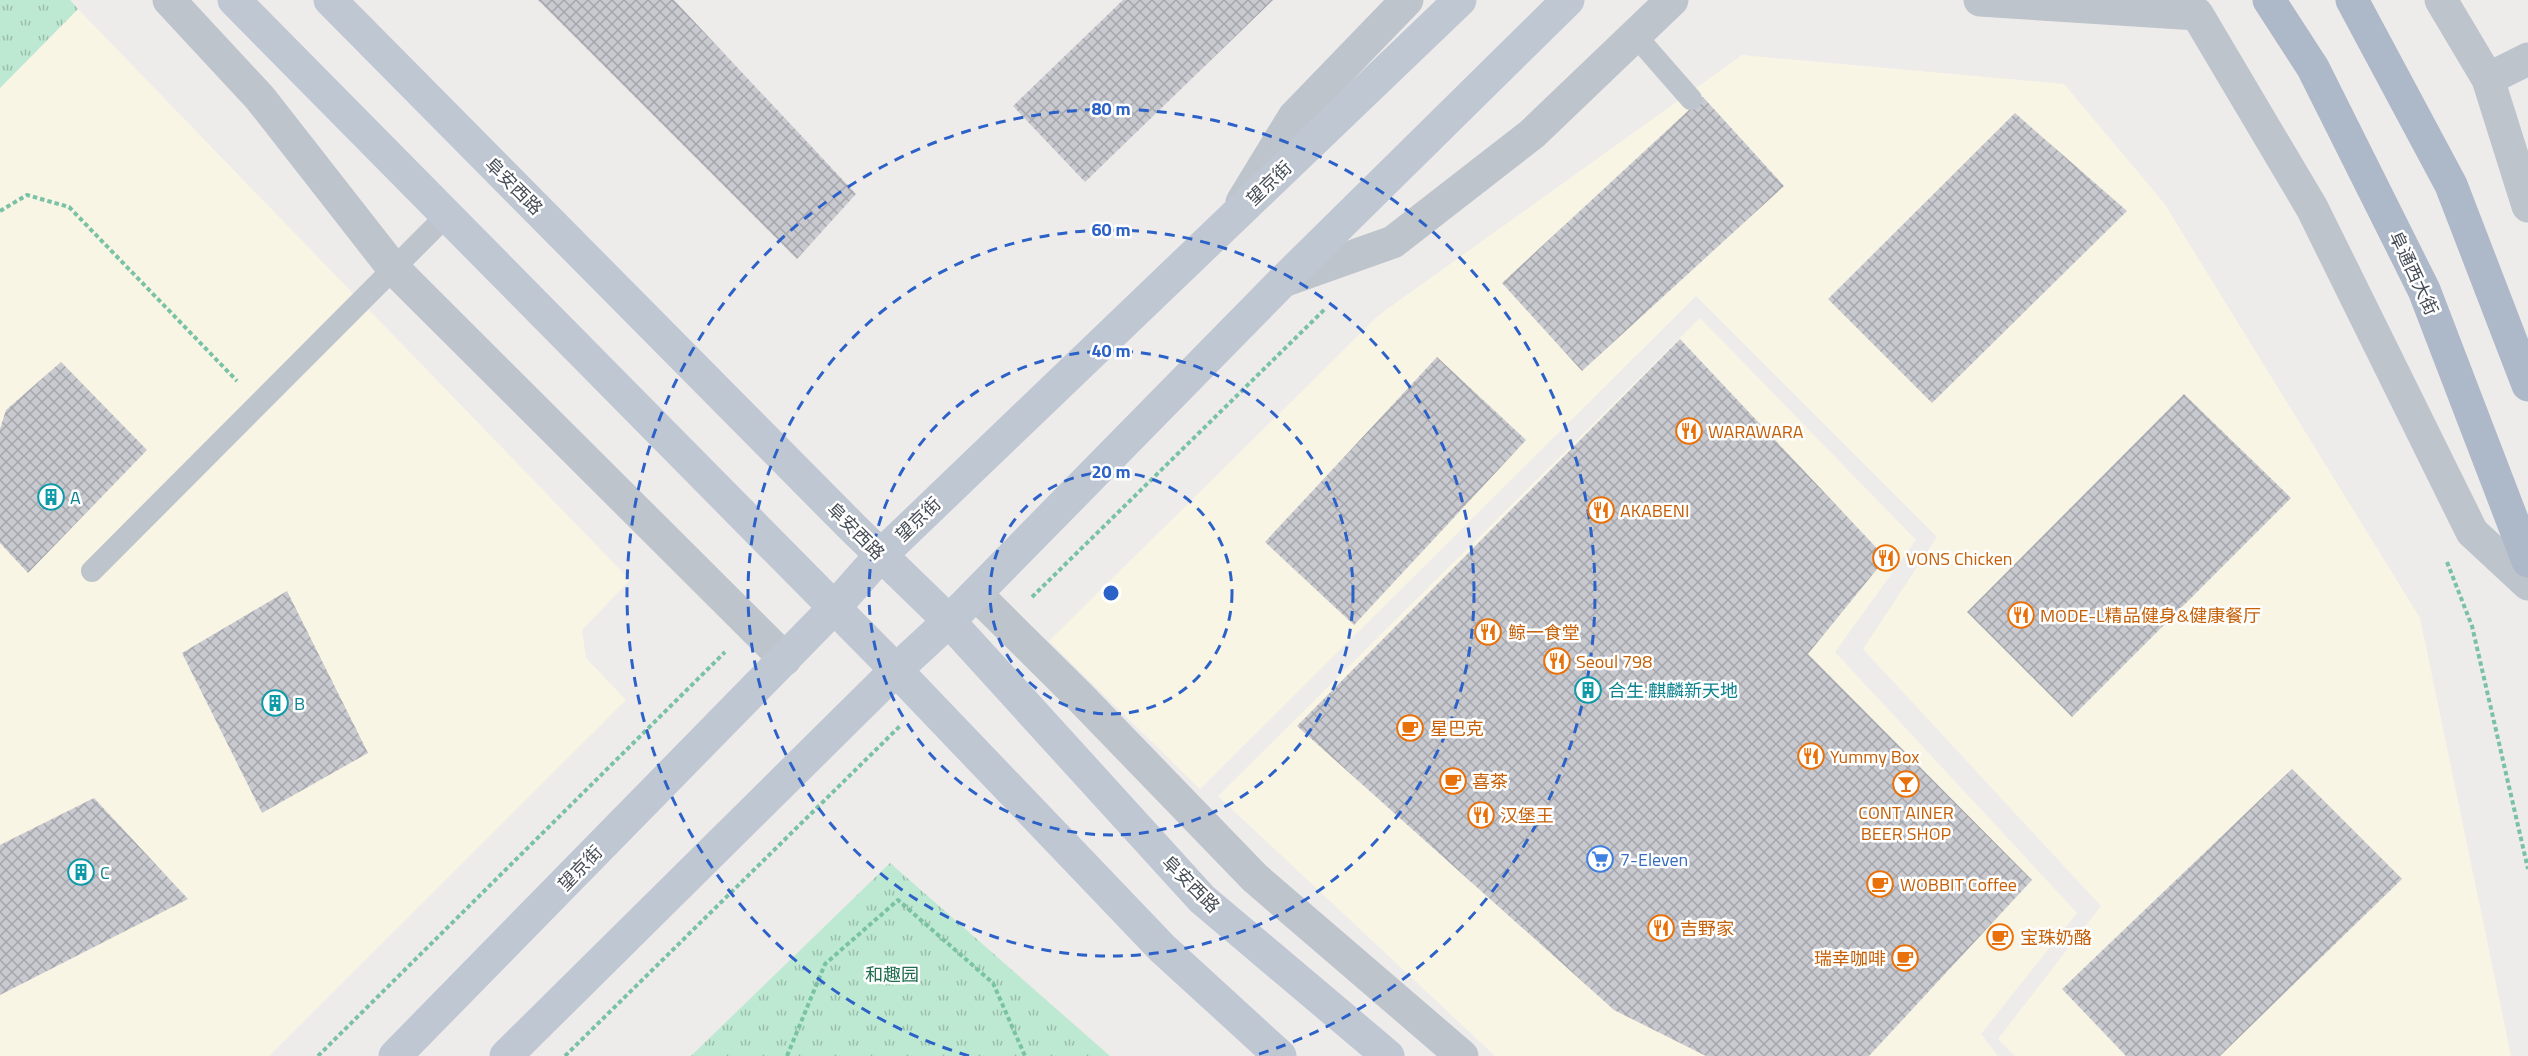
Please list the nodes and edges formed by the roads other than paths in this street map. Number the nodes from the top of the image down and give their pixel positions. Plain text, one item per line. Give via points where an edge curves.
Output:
1 (169, 0) edge
2 (234, 0) edge
3 (330, 0) edge
4 (1407, 0) edge
5 (1460, 0) edge
6 (1568, 0) edge
7 (1672, 0) edge
8 (1980, 0) edge
9 (2269, 0) edge
10 (2352, 0) edge
11 (2441, 0) edge
12 (1635, 35) junction
13 (2528, 59) edge
14 (2488, 79) junction
15 (1690, 99) dead end
16 (2528, 206) edge
17 (447, 215) junction
18 (1230, 220) junction
19 (393, 268) junction
20 (1283, 281) junction
21 (2528, 385) edge
22 (880, 556) junction
23 (2528, 561) edge
24 (92, 571) dead end
25 (2528, 584) edge
26 (976, 594) junction
27 (834, 608) junction
28 (949, 621) junction
29 (785, 659) junction
30 (896, 670) junction
31 (395, 1056) edge
32 (506, 1056) edge
33 (1280, 1056) edge
34 (1388, 1056) edge
35 (1462, 1056) edge

1 - 19 street via 260,98
2 - 17 main road
3 - 22 main road, 阜安西路
4 - 18 street via 1294,117
5 - 18 main road, 望京街
6 - 20 main road
7 - 12 street
8 - 25 street via 2197,14 2312,208 2472,532
9 - 23 main road, 阜通西大街 via 2313,68 2424,290
10 - 21 main road via 2451,185
11 - 14 street
12 - 15 lane
12 - 20 street via 1532,134 1393,242
13 - 14 street
14 - 16 street
17 - 19 lane
17 - 27 main road
18 - 22 main road, 望京街
19 - 24 lane
19 - 29 street
20 - 26 main road
22 - 27 main road, 望京街
22 - 28 main road, 阜安西路
26 - 28 main road
26 - 35 street via 1255,879
27 - 29 main road, 望京街
27 - 30 main road
28 - 30 main road
28 - 34 main road, 阜安西路 via 1202,899
29 - 31 main road, 望京街
30 - 32 main road
30 - 33 main road via 1162,948

